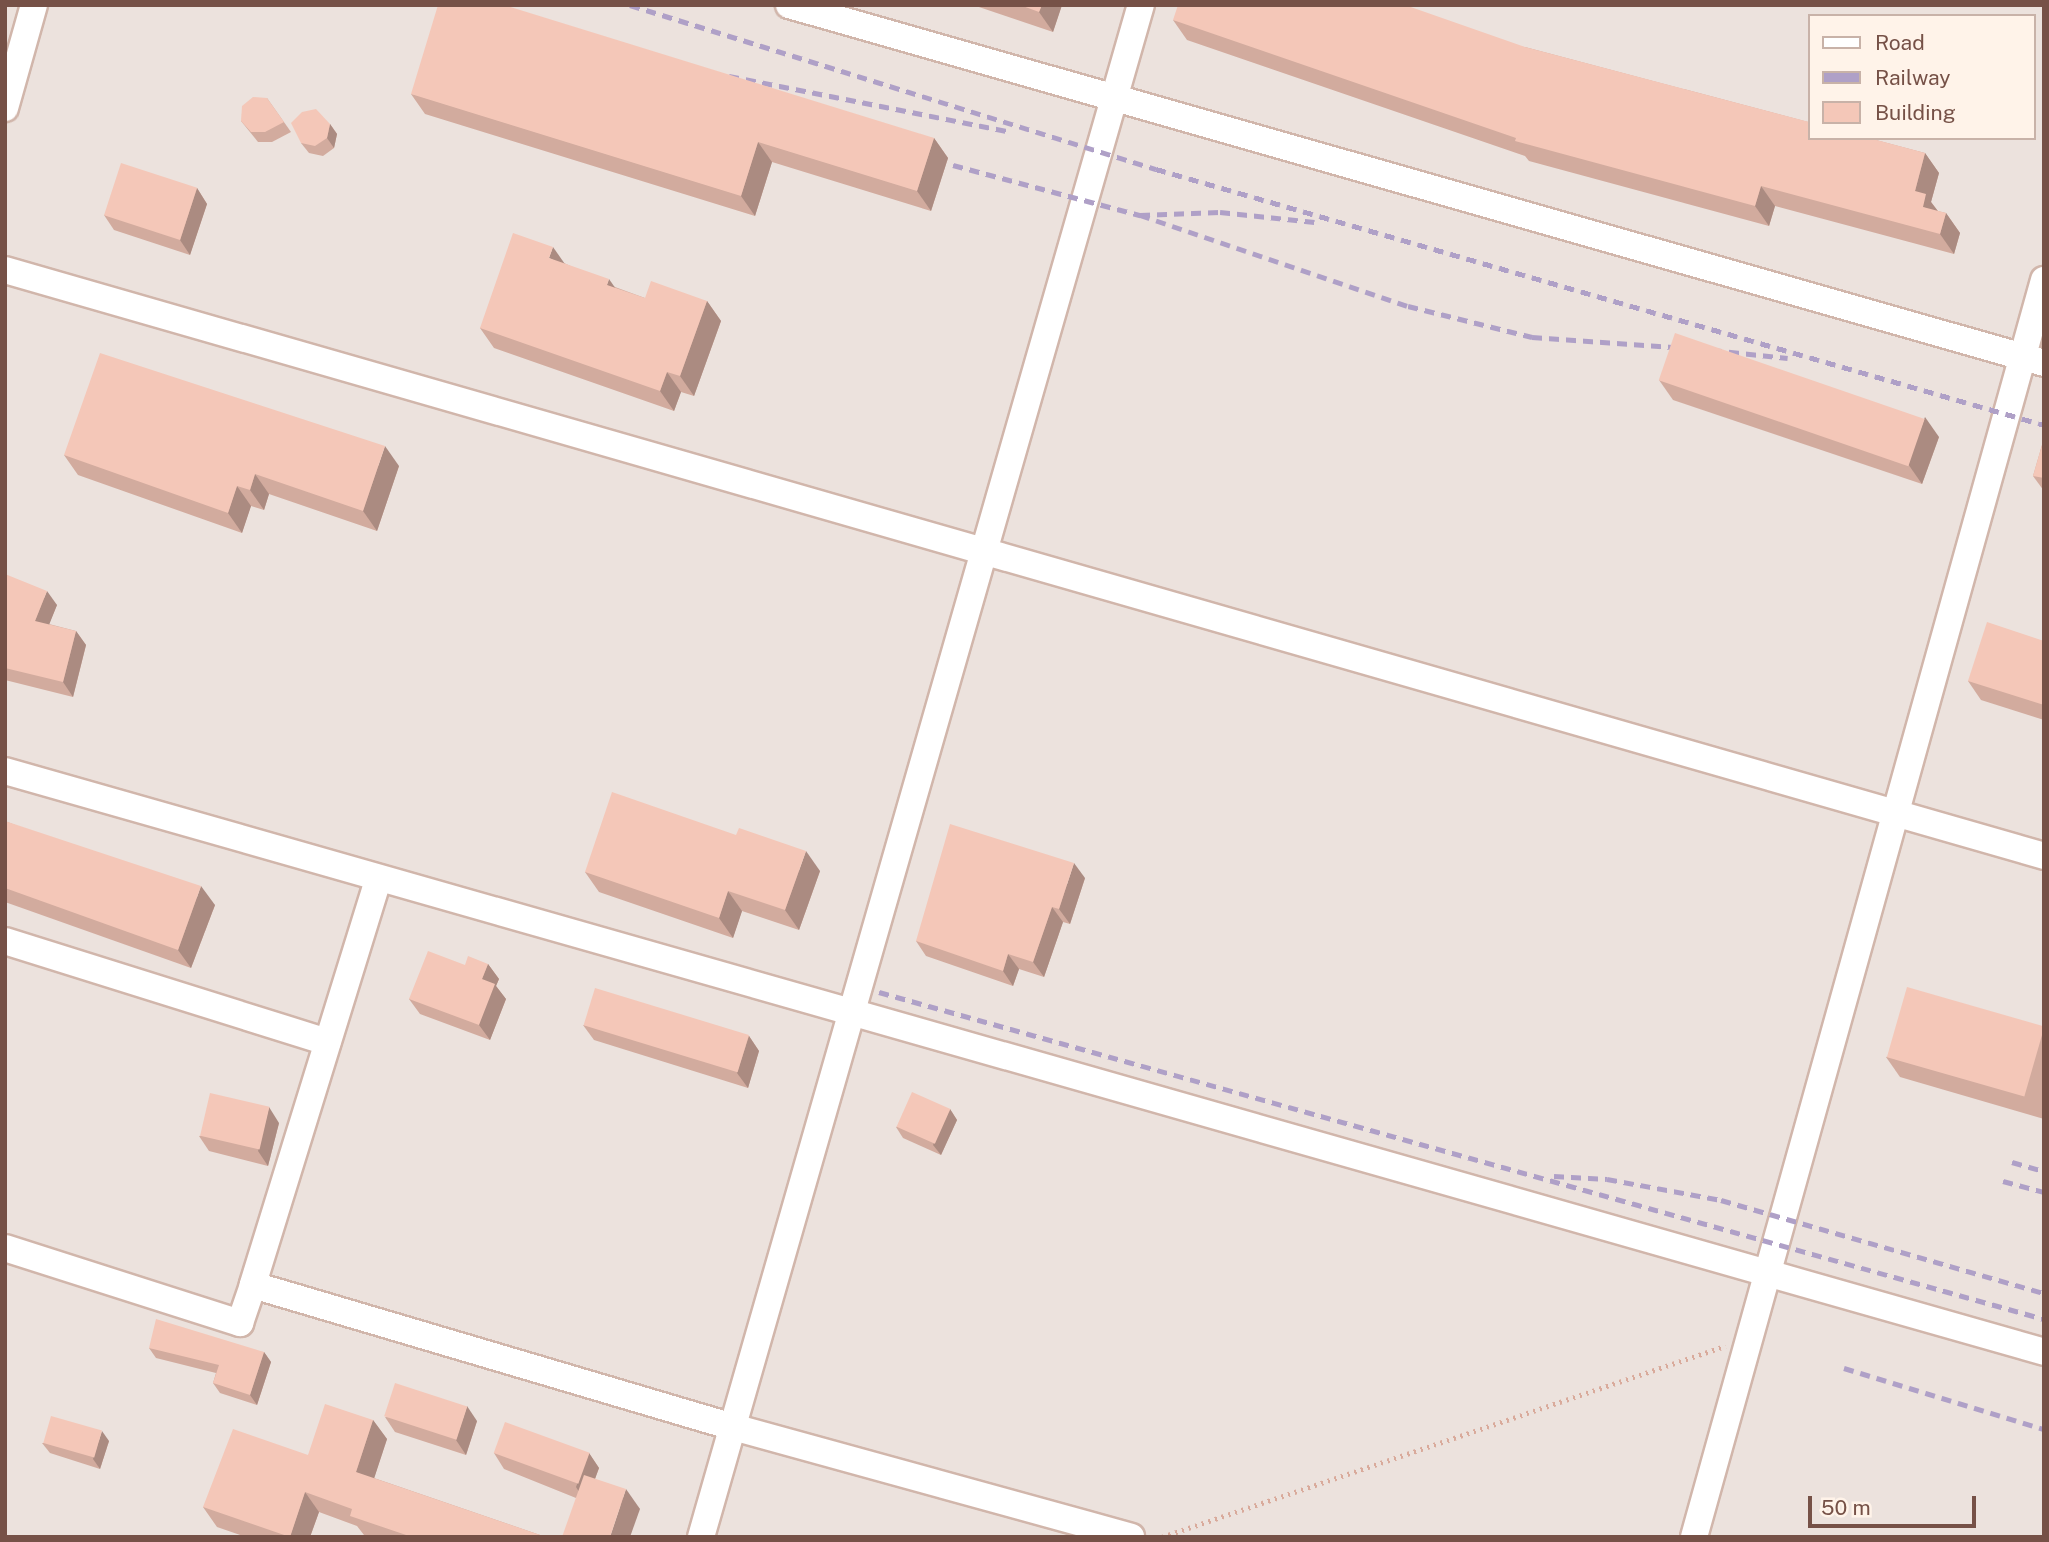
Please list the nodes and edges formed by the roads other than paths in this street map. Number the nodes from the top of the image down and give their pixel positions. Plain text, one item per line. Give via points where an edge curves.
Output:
1 (34, 5) edge
2 (789, 5) edge
3 (1141, 5) edge
4 (1114, 98) junction
5 (6, 105) edge
6 (5, 270) edge
7 (2044, 280) edge
8 (2032, 360) edge
9 (984, 551) junction
10 (5, 771) edge
11 (1895, 812) junction
12 (2044, 856) edge
13 (378, 880) junction
14 (5, 941) edge
15 (851, 1015) junction
16 (328, 1042) junction
17 (5, 1248) edge
18 (1768, 1271) junction
19 (253, 1285) junction
20 (2044, 1352) edge
21 (733, 1427) junction
22 (701, 1537) edge
23 (1131, 1537) edge
24 (1694, 1537) edge

1 - 5 street
2 - 4 street
3 - 4 street
4 - 8 street
4 - 9 street
6 - 9 street
7 - 8 street
8 - 11 street
9 - 11 street
9 - 15 street
10 - 13 street
11 - 12 street
11 - 18 street
13 - 15 street
13 - 16 street
14 - 16 street
15 - 18 street
15 - 21 street
16 - 19 street
17 - 19 street via 240,1323
18 - 20 street
18 - 24 street
19 - 21 street
21 - 22 street
21 - 23 street

